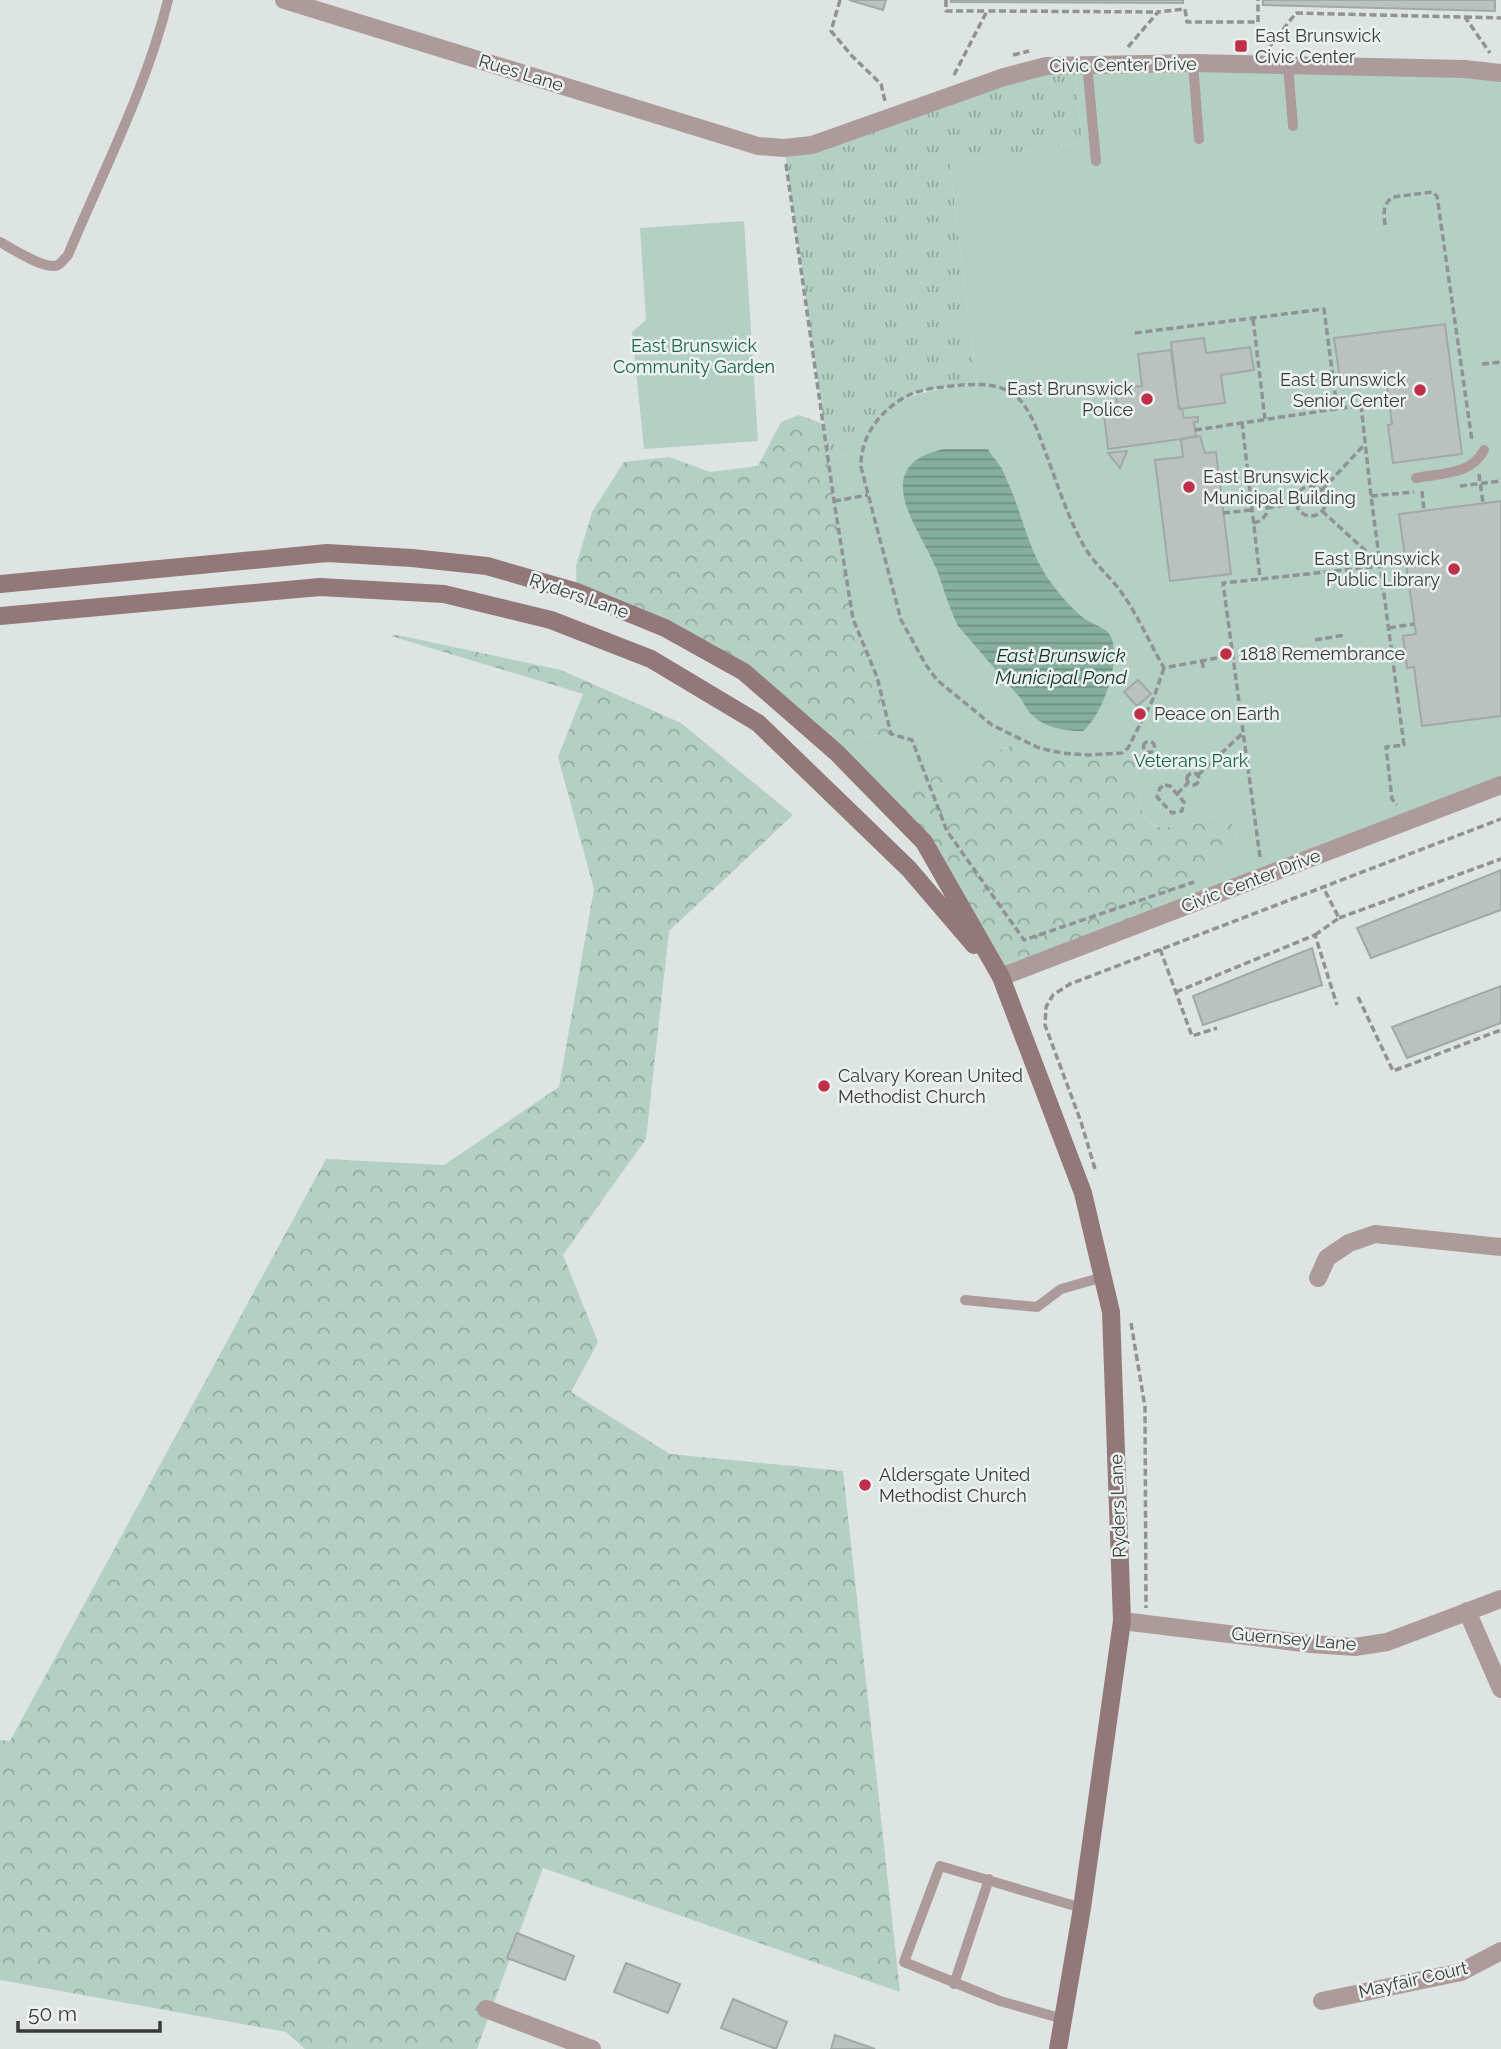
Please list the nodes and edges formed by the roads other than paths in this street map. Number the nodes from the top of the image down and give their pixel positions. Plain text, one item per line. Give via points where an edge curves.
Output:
1 (168, 0) edge
2 (284, 0) edge
3 (1193, 63) junction
4 (1087, 64) junction
5 (1497, 65) edge
6 (1288, 66) junction
7 (1293, 126) dead end
8 (1199, 139) dead end
9 (758, 146) joint
10 (1096, 161) dead end
11 (0, 242) edge
12 (1479, 450) road end
13 (1416, 478) dead end
14 (0, 584) edge
15 (0, 616) edge
16 (1501, 785) edge
17 (1001, 977) junction
18 (1501, 1247) edge
19 (1103, 1277) junction
20 (1318, 1278) dead end
21 (965, 1300) dead end
22 (1501, 1599) edge
23 (1467, 1611) junction
24 (1122, 1621) junction
25 (1501, 1689) edge
26 (989, 1880) junction
27 (1082, 1908) junction
28 (1501, 1951) edge
29 (954, 1984) junction
30 (1322, 2001) dead end
31 (486, 2009) dead end
32 (1063, 2019) junction
33 (592, 2049) edge
34 (1058, 2049) edge

1 - 11 lane via 139,93 68,255 54,266
2 - 9 street, Rues Lane
3 - 4 street, Civic Center Drive
3 - 6 street, Civic Center Drive
3 - 8 lane
4 - 9 street, Civic Center Drive via 1046,66 1004,77 812,145
4 - 10 lane
5 - 6 street, Civic Center Drive via 1465,69
6 - 7 lane
12 - 13 lane via 1480,458 1468,468
14 - 17 main road, Ryders Lane via 327,554 487,566 577,592 665,628 744,672 837,753 924,842
15 - 17 main road, Ryders Lane via 320,587 444,594 551,620 651,659 758,723 909,869
16 - 17 street, Civic Center Drive
17 - 19 main road, Ryders Lane via 1083,1193
18 - 20 street via 1376,1234 1349,1243 1326,1258
19 - 21 lane via 1061,1289 1037,1307
19 - 24 main road, Ryders Lane via 1111,1312
22 - 23 street, Guernsey Lane
23 - 24 street, Guernsey Lane via 1387,1642 1355,1647
23 - 25 street
24 - 27 main road, Ryders Lane
26 - 27 lane
26 - 29 lane
26 - 29 lane via 940,1866 904,1962
27 - 32 main road, Ryders Lane
28 - 30 street, Mayfair Court via 1461,1972
29 - 32 lane
31 - 33 street
32 - 34 main road, Ryders Lane

